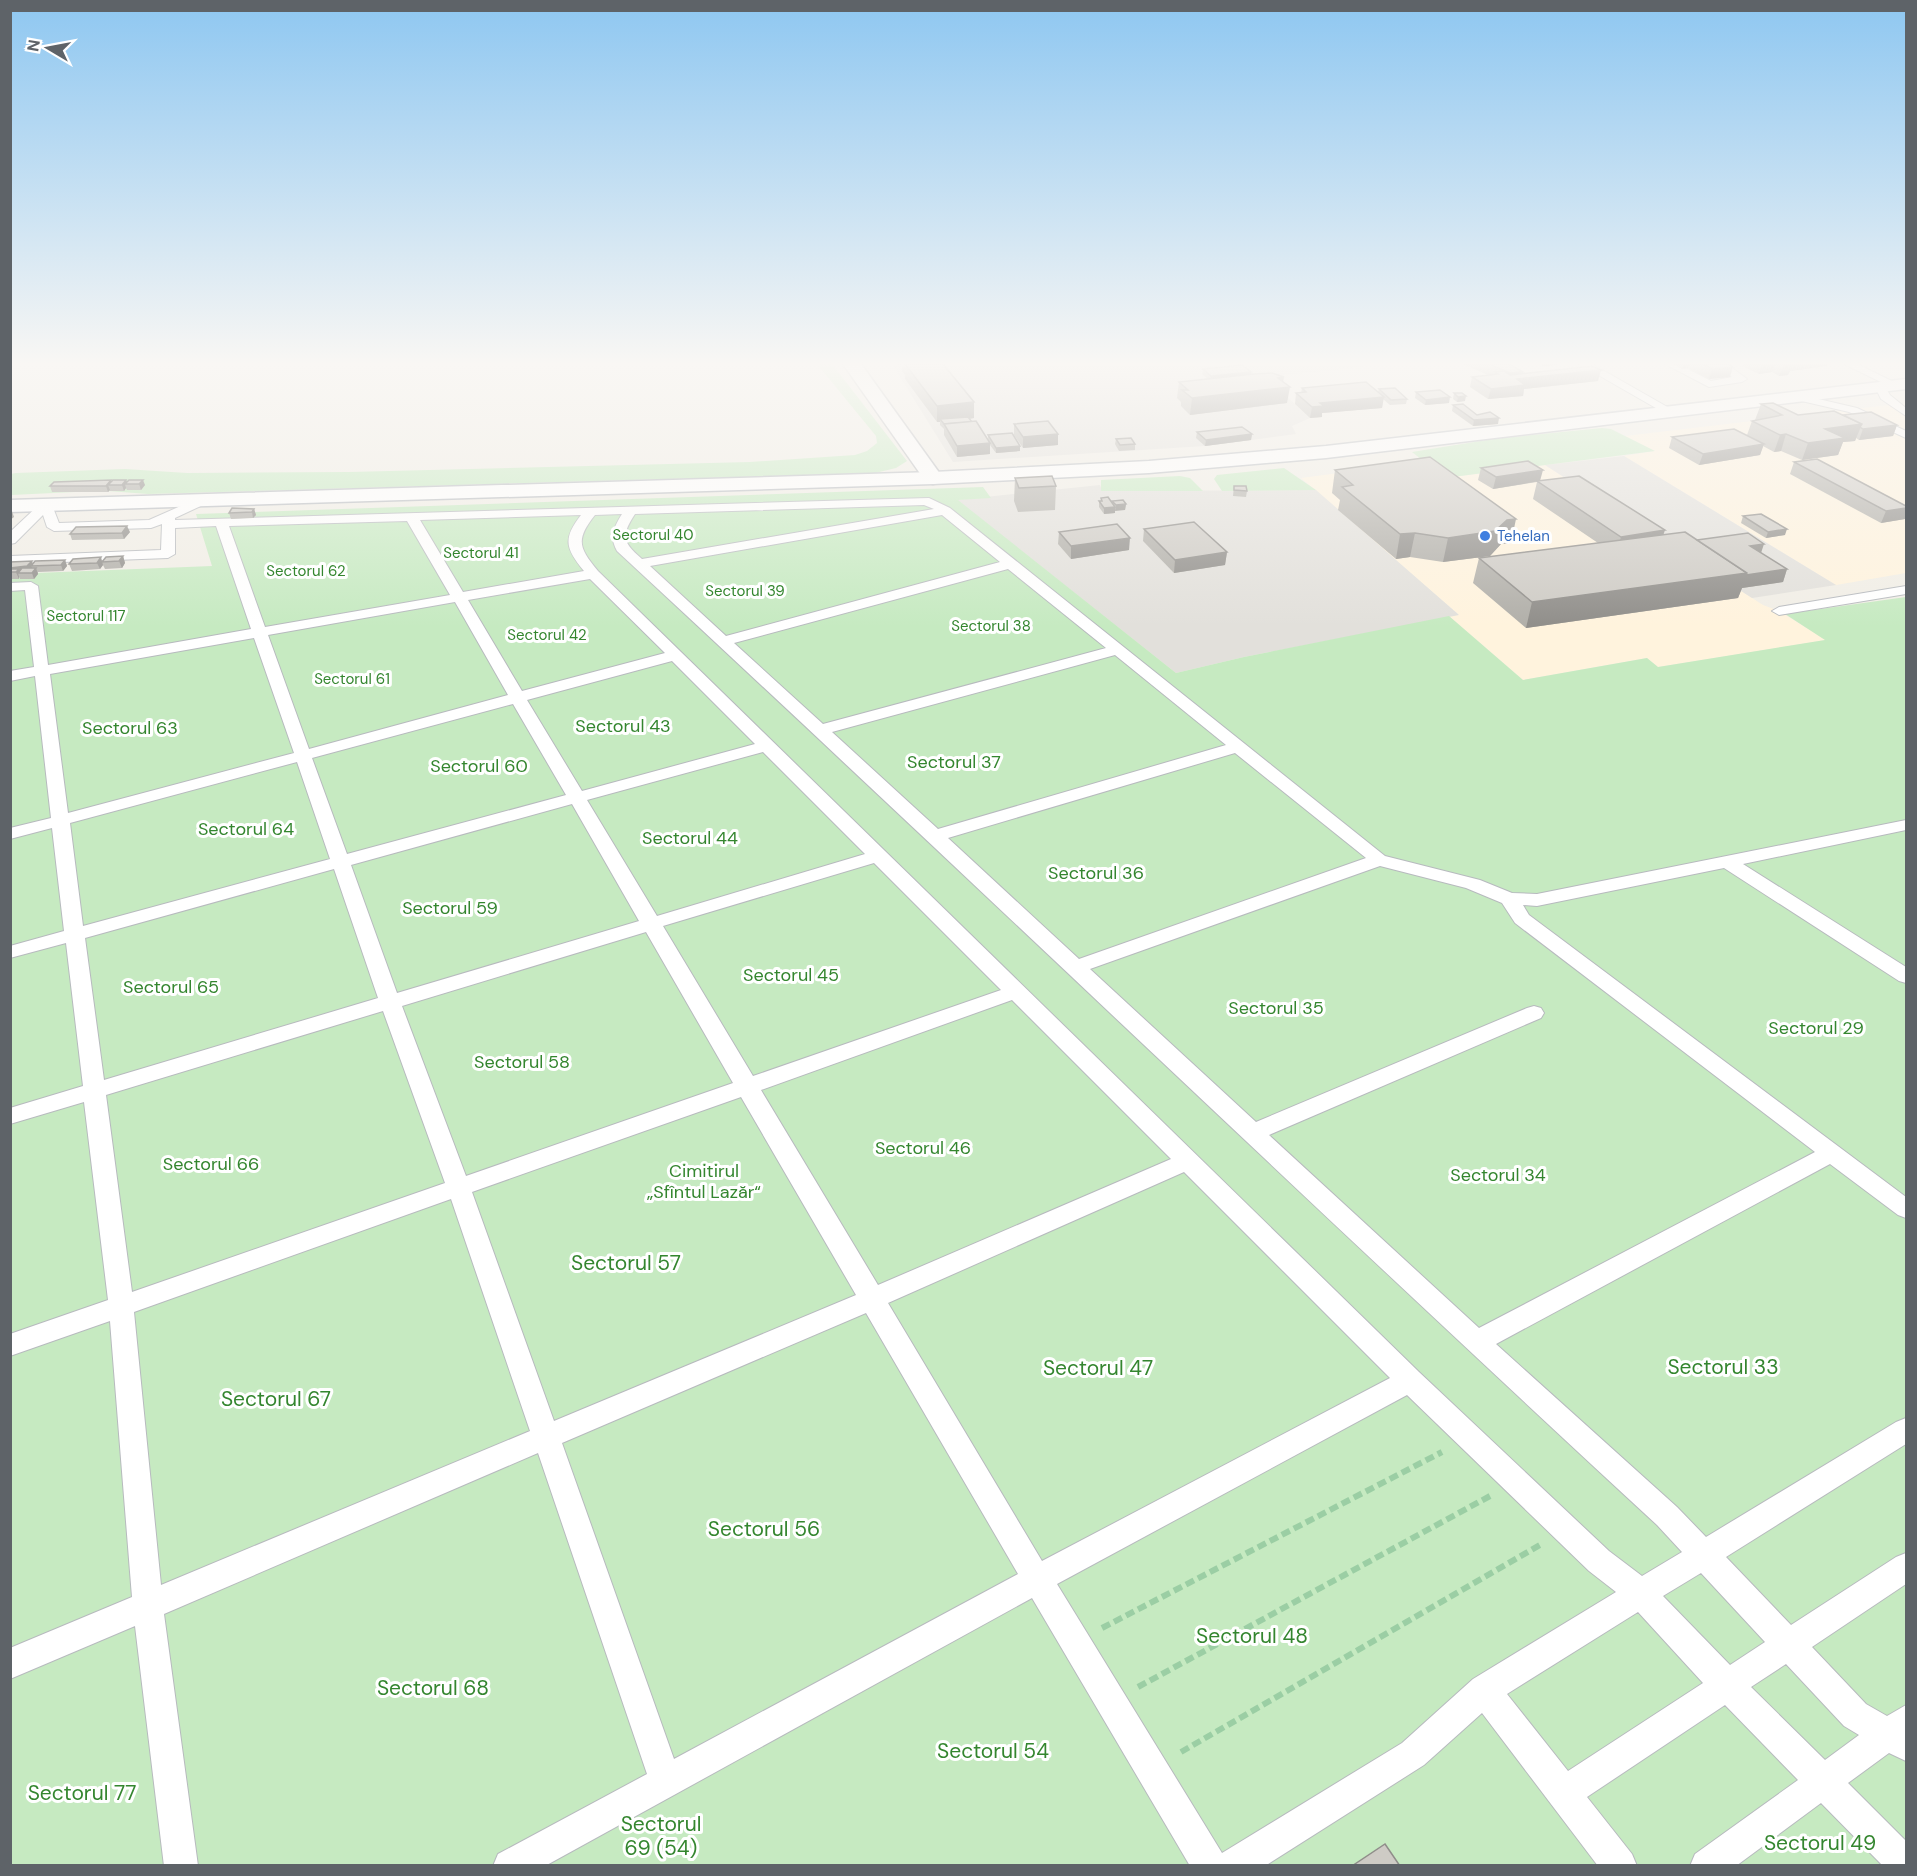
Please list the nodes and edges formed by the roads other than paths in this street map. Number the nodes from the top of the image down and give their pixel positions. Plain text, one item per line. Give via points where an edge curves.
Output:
1 (914, 452) edge
2 (1312, 452) edge
3 (933, 478) junction
4 (201, 501) junction
5 (46, 505) junction
6 (10, 506) edge
7 (631, 510) junction
8 (591, 511) junction
9 (945, 512) junction
10 (411, 516) junction
11 (169, 520) junction
12 (221, 522) junction
13 (10, 540) edge
14 (10, 560) edge
15 (639, 564) junction
16 (1010, 564) junction
17 (593, 574) junction
18 (10, 587) edge
19 (1906, 590) edge
20 (458, 596) junction
21 (1779, 611) dead end
22 (261, 632) junction
23 (726, 641) junction
24 (1117, 650) junction
25 (675, 655) junction
26 (42, 671) junction
27 (10, 676) edge
28 (519, 697) junction
29 (821, 730) junction
30 (769, 745) junction
31 (1236, 747) junction
32 (304, 757) junction
33 (578, 797) junction
34 (60, 820) junction
35 (1906, 825) edge
36 (10, 834) edge
37 (935, 836) junction
38 (880, 855) junction
39 (1379, 860) junction
40 (342, 861) junction
41 (1726, 861) junction
42 (1509, 899) junction
43 (652, 922) junction
44 (73, 935) junction
45 (10, 952) edge
46 (1074, 968) junction
47 (1906, 976) edge
48 (1018, 991) junction
49 (390, 1002) junction
50 (1533, 1013) dead end
51 (747, 1087) junction
52 (93, 1091) junction
53 (10, 1116) edge
54 (1252, 1133) junction
55 (1832, 1153) junction
56 (1188, 1161) junction
57 (459, 1188) junction
58 (1906, 1209) edge
59 (872, 1299) junction
60 (121, 1305) junction
61 (1476, 1342) junction
62 (10, 1345) edge
63 (1410, 1380) junction
64 (1906, 1430) edge
65 (547, 1436) junction
66 (1704, 1556) junction
67 (1906, 1567) edge
68 (1037, 1579) junction
69 (1640, 1593) junction
70 (148, 1605) junction
71 (1788, 1644) junction
72 (10, 1664) edge
73 (1727, 1685) junction
74 (1484, 1690) junction
75 (1900, 1733) edge
76 (666, 1781) junction
77 (1822, 1782) junction
78 (1564, 1793) junction
79 (1906, 1865) edge
80 (181, 1866) edge
81 (510, 1866) edge
82 (1210, 1866) edge
83 (1233, 1866) edge
84 (1620, 1866) edge
85 (1707, 1866) edge

1 - 3 main road
2 - 3 main road via 1214,462
3 - 4 main road
4 - 5 main road
4 - 11 lane
5 - 6 main road
5 - 11 lane via 54,527
5 - 13 lane
7 - 8 lane
7 - 9 lane via 918,500
7 - 15 lane via 622,522 618,542
8 - 10 lane
8 - 17 lane via 572,542
9 - 15 lane
9 - 16 lane
10 - 12 lane
10 - 20 lane
11 - 12 lane
11 - 14 lane via 168,554
12 - 22 lane
15 - 23 lane
16 - 23 lane
16 - 24 lane
17 - 20 lane
17 - 25 lane
18 - 26 lane via 31,586
19 - 21 lane
20 - 22 lane
20 - 28 lane
22 - 26 lane
22 - 32 lane
23 - 29 lane
24 - 29 lane
24 - 31 lane
25 - 28 lane
25 - 30 lane
26 - 27 lane
26 - 34 lane
28 - 32 lane
28 - 33 lane
29 - 37 lane
30 - 33 lane
30 - 38 lane
31 - 37 lane
31 - 39 lane
32 - 34 lane
32 - 40 lane
33 - 40 lane
33 - 43 lane
34 - 36 lane
34 - 44 lane
35 - 41 lane
37 - 46 lane
38 - 43 lane
38 - 48 lane
39 - 42 lane via 1473,884
39 - 46 lane
40 - 44 lane
40 - 49 lane
41 - 42 lane via 1537,900
41 - 47 lane
42 - 55 lane via 1522,919
43 - 49 lane
43 - 51 lane
44 - 45 lane
44 - 52 lane
46 - 54 lane
48 - 51 lane
48 - 56 lane
49 - 52 lane
49 - 57 lane
50 - 54 lane
51 - 57 lane
51 - 59 lane
52 - 53 lane
52 - 60 lane
54 - 61 lane
55 - 58 lane
55 - 61 lane
56 - 59 lane
56 - 63 lane
57 - 60 lane
57 - 65 lane
59 - 65 lane
59 - 68 lane
60 - 62 lane
60 - 70 lane
61 - 66 lane via 1667,1516
63 - 68 lane
63 - 69 lane via 1599,1561
64 - 66 lane
65 - 70 lane
65 - 76 lane
66 - 69 lane
66 - 71 lane
67 - 71 lane
68 - 76 lane
68 - 82 lane
69 - 73 lane
69 - 74 lane
70 - 72 lane
70 - 80 lane
71 - 73 lane
71 - 75 lane via 1855,1715
73 - 77 lane
73 - 78 lane
74 - 78 lane
74 - 83 lane via 1413,1754
75 - 77 lane
76 - 81 lane
77 - 79 lane
77 - 85 lane
78 - 84 lane

